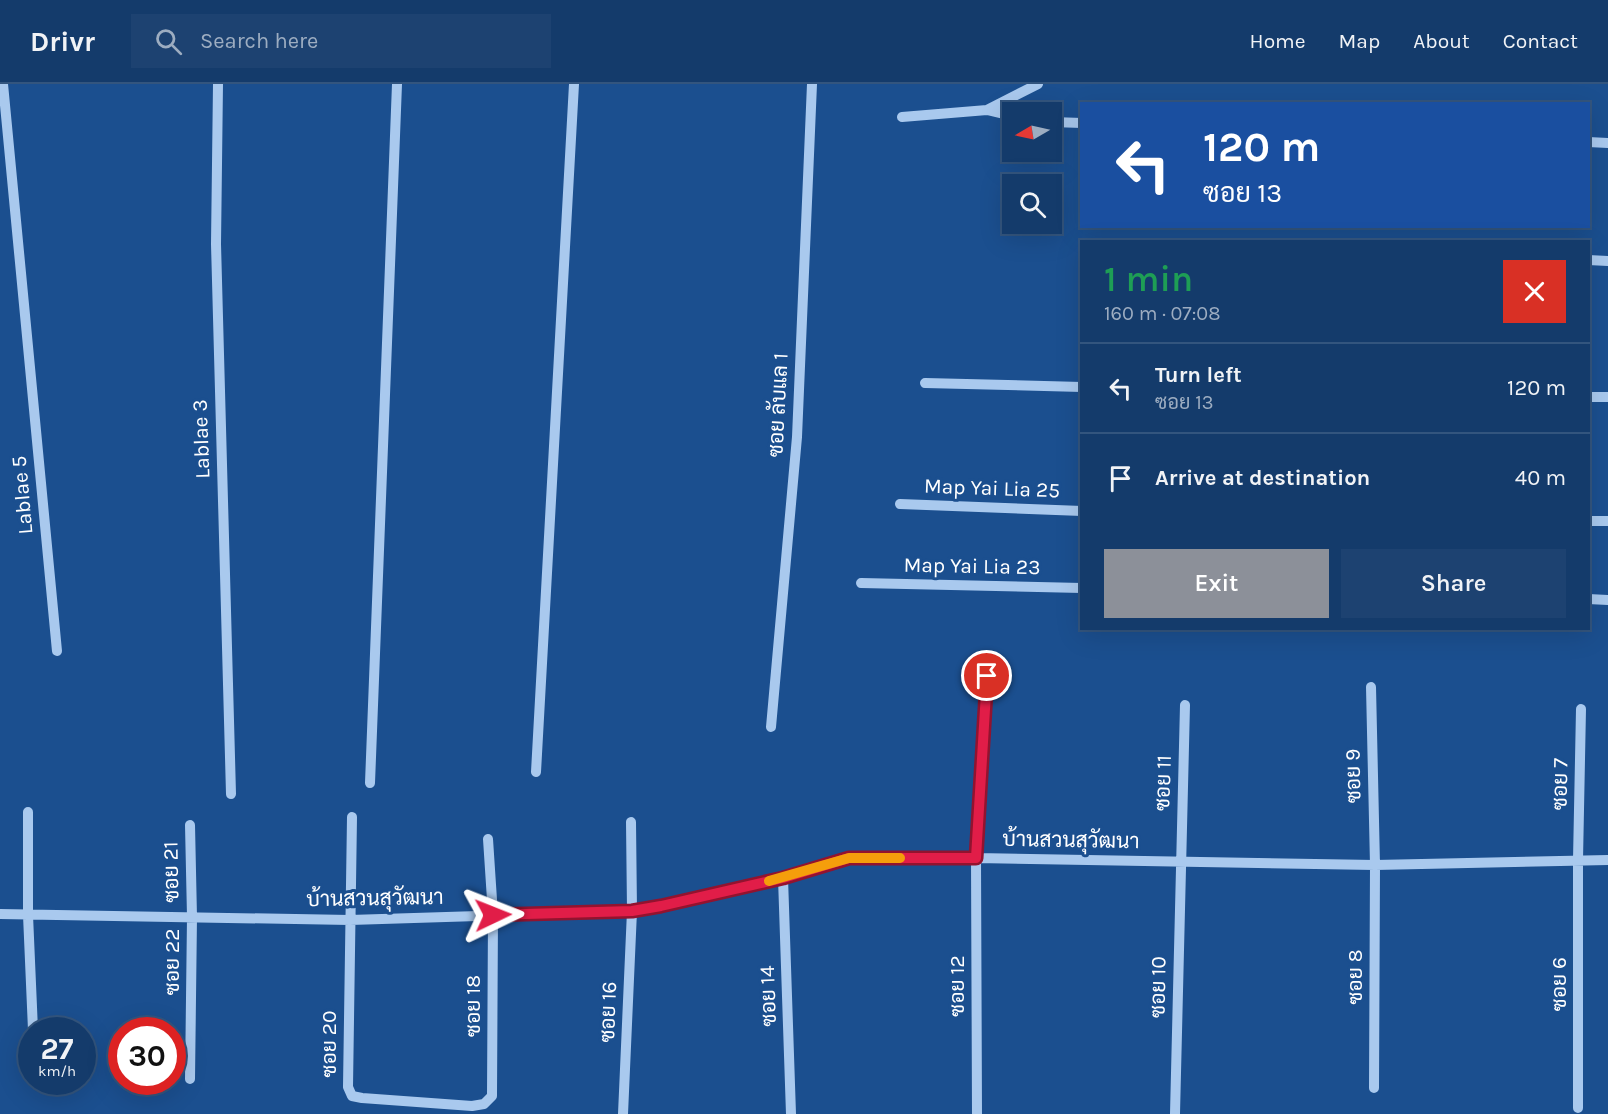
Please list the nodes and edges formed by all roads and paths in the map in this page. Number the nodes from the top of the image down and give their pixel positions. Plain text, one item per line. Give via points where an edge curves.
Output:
1 (3, 84) edge
2 (218, 84) edge
3 (397, 84) edge
4 (574, 84) edge
5 (812, 84) edge
6 (1038, 84) edge
7 (987, 110) junction
8 (1002, 114) edge
9 (902, 117) dead end
10 (1062, 122) edge
11 (1080, 123) edge
12 (1590, 142) edge
13 (1608, 143) edge
14 (1590, 260) edge
15 (1608, 261) edge
16 (925, 383) dead end
17 (1080, 387) edge
18 (1590, 397) edge
19 (1608, 397) edge
20 (900, 504) dead end
21 (1080, 511) edge
22 (1590, 521) edge
23 (1608, 521) edge
24 (861, 583) dead end
25 (1080, 588) edge
26 (1590, 599) edge
27 (1608, 600) edge
28 (57, 651) dead end
29 (987, 676) dead end
30 (1371, 687) dead end
31 (1185, 705) dead end
32 (1581, 709) dead end
33 (771, 726) dead end
34 (536, 772) dead end
35 (370, 783) dead end
36 (231, 794) dead end
37 (28, 812) dead end
38 (352, 817) dead end
39 (631, 822) dead end
40 (190, 825) dead end
41 (488, 839) dead end
42 (976, 858) junction
43 (1578, 860) junction
44 (1608, 860) edge
45 (1181, 861) junction
46 (1375, 865) junction
47 (783, 878) junction
48 (632, 911) junction
49 (0, 914) edge
50 (28, 915) junction
51 (493, 915) junction
52 (192, 917) junction
53 (350, 920) junction
54 (32, 1017) edge
55 (190, 1079) dead end
56 (1374, 1088) dead end
57 (492, 1096) joint
58 (1578, 1108) dead end
59 (623, 1114) edge
60 (791, 1114) edge
61 (977, 1114) edge
62 (1175, 1114) edge

1 - 28 street, Lablae 5
2 - 36 street, Lablae 3 via 216,244
3 - 35 street
4 - 34 street
5 - 33 street, ซอย ลับแล 1 via 797,437
6 - 7 street
7 - 8 street
7 - 9 street
10 - 11 street
12 - 13 street
14 - 15 street
16 - 17 street
18 - 19 street
20 - 21 street, Map Yai Lia 25
22 - 23 street
24 - 25 street, Map Yai Lia 23
26 - 27 street
29 - 42 street, ซอย 12
30 - 46 street, ซอย 9
31 - 45 street, ซอย 11
32 - 43 street, ซอย 7
37 - 50 street
38 - 53 street
39 - 48 street, ซอย 16
40 - 52 street, ซอย 21
41 - 51 street, ซอย 18
42 - 45 street, บ้านสวนสุวัฒนา
42 - 47 street, บ้านสวนสุวัฒนา via 849,858
42 - 61 street, ซอย 12
43 - 44 street, บ้านสวนสุวัฒนา
43 - 46 street, บ้านสวนสุวัฒนา
43 - 58 street, ซอย 6
45 - 46 street, บ้านสวนสุวัฒนา
45 - 62 street, ซอย 10
46 - 56 street, ซอย 8
47 - 48 street, บ้านสวนสุวัฒนา
47 - 60 street, ซอย 14
48 - 51 street, บ้านสวนสุวัฒนา
48 - 59 street, ซอย 16
49 - 50 street, บ้านสวนสุวัฒนา
50 - 52 street, บ้านสวนสุวัฒนา
50 - 54 street
51 - 53 street, บ้านสวนสุวัฒนา
51 - 57 street, ซอย 18
52 - 53 street, บ้านสวนสุวัฒนา
52 - 55 street, ซอย 22
53 - 57 street, ซอย 20 via 348,1087 352,1096 472,1106 484,1104

